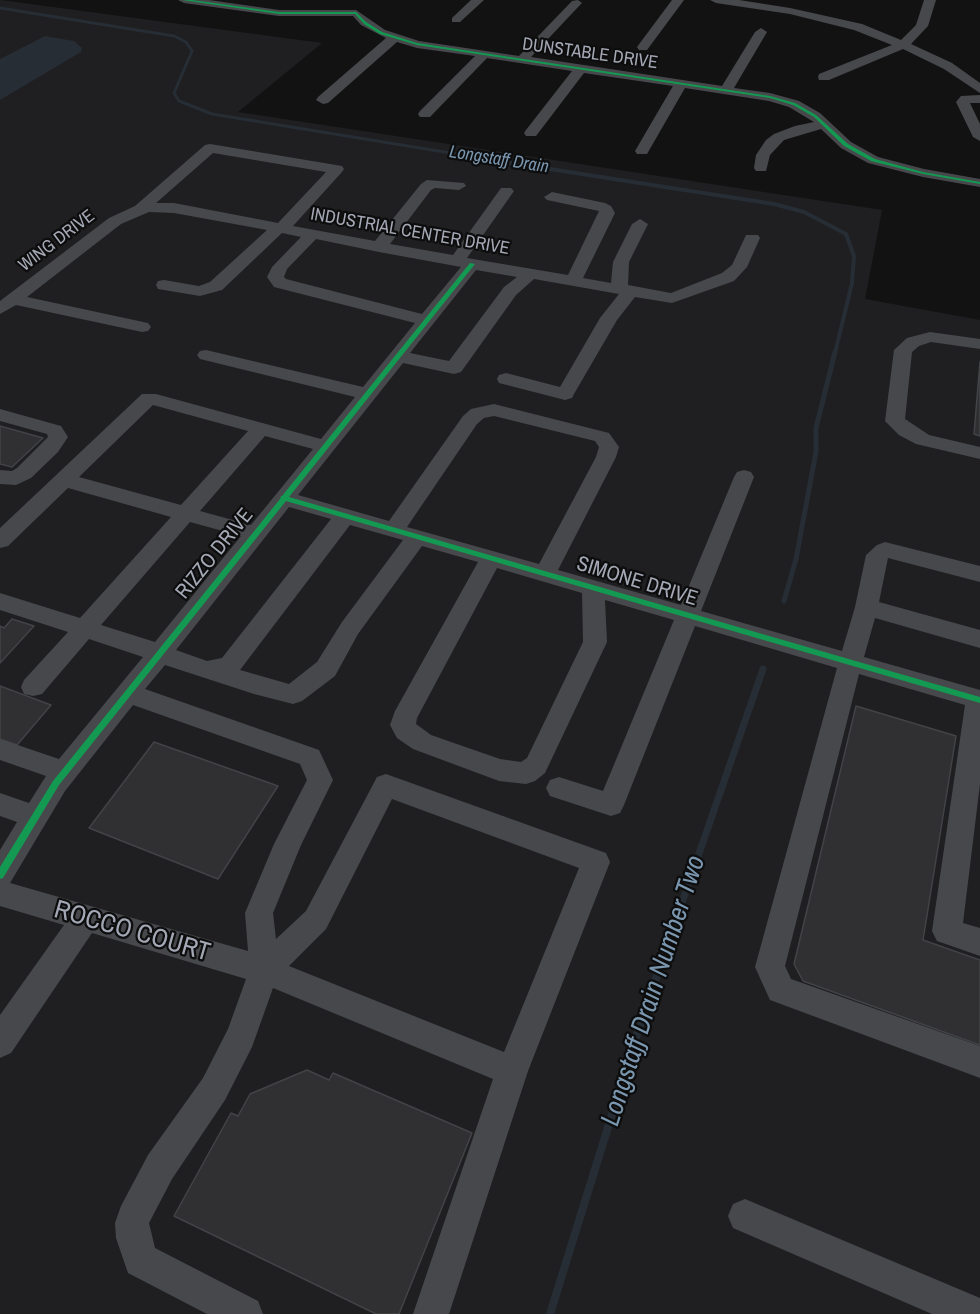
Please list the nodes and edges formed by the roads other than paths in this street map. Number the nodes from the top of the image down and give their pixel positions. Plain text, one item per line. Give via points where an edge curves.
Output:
1 (184, 0) edge
2 (253, 0) edge
3 (478, 0) edge
4 (678, 0) edge
5 (716, 0) edge
6 (930, 0) edge
7 (730, 1) edge
8 (576, 3) dead end
9 (358, 6) edge
10 (241, 8) junction
11 (456, 20) dead end
12 (760, 32) dead end
13 (393, 39) junction
14 (904, 44) junction
15 (643, 47) dead end
16 (483, 55) junction
17 (522, 60) junction
18 (581, 68) junction
19 (824, 77) dead end
20 (682, 82) junction
21 (727, 88) junction
22 (980, 88) edge
23 (980, 99) edge
24 (323, 100) dead end
25 (424, 114) dead end
26 (825, 124) junction
27 (531, 133) dead end
28 (980, 137) edge
29 (642, 151) dead end
30 (761, 168) dead end
31 (980, 183) edge
32 (459, 186) dead end
33 (506, 190) dead end
34 (552, 197) dead end
35 (140, 209) junction
36 (640, 224) dead end
37 (280, 228) junction
38 (312, 234) junction
39 (752, 238) dead end
40 (379, 247) junction
41 (464, 263) junction
42 (530, 274) junction
43 (573, 281) junction
44 (164, 285) dead end
45 (625, 290) junction
46 (4, 305) edge
47 (427, 321) junction
48 (141, 327) dead end
49 (980, 344) edge
50 (206, 355) dead end
51 (398, 356) junction
52 (506, 379) dead end
53 (368, 394) junction
54 (0, 416) edge
55 (261, 429) junction
56 (325, 446) junction
57 (980, 453) edge
58 (0, 477) edge
59 (744, 477) dead end
60 (64, 480) junction
61 (283, 498) junction
62 (186, 514) junction
63 (345, 516) junction
64 (394, 530) junction
65 (255, 533) junction
66 (417, 537) junction
67 (0, 541) edge
68 (491, 558) junction
69 (545, 573) junction
70 (980, 574) edge
71 (593, 586) junction
72 (0, 601) edge
73 (867, 607) junction
74 (688, 617) junction
75 (86, 629) junction
76 (980, 639) edge
77 (160, 653) junction
78 (850, 664) junction
79 (216, 671) junction
80 (33, 687) dead end
81 (128, 693) junction
82 (979, 700) edge
83 (0, 749) edge
84 (64, 772) junction
85 (559, 788) dead end
86 (0, 804) edge
87 (35, 817) junction
88 (0, 875) edge
89 (0, 893) edge
90 (86, 918) junction
91 (980, 942) edge
92 (264, 970) junction
93 (0, 1042) edge
94 (980, 1062) edge
95 (512, 1071) junction
96 (745, 1216) dead end
97 (245, 1314) edge
98 (431, 1314) edge
99 (975, 1314) edge

1 - 10 street, DUNSTABLE DRIVE
2 - 10 street
3 - 11 street
4 - 15 street
5 - 7 street
6 - 14 street via 922,26
7 - 14 street via 822,13
8 - 17 street
9 - 10 street, DUNSTABLE DRIVE via 292,14
9 - 13 street, DUNSTABLE DRIVE via 372,28
12 - 21 street
13 - 16 street, DUNSTABLE DRIVE
13 - 24 street
14 - 19 street
14 - 22 street via 948,66
16 - 17 street, DUNSTABLE DRIVE
16 - 25 street
17 - 18 street, DUNSTABLE DRIVE
18 - 20 street, DUNSTABLE DRIVE
18 - 27 street
20 - 21 street, DUNSTABLE DRIVE
20 - 29 street
21 - 26 street, DUNSTABLE DRIVE via 783,100
23 - 28 street via 966,99 963,107
26 - 30 street via 779,137 763,155
26 - 31 street, DUNSTABLE DRIVE via 846,145 873,160
32 - 40 street via 432,183 426,187
33 - 41 street, RIZZO DRIVE
34 - 43 street via 600,206 607,213
35 - 37 street, INDUSTRIAL CENTER DRIVE via 174,208
35 - 37 street via 210,148 338,169
35 - 46 street, WING DRIVE via 115,221
36 - 45 street via 621,262
37 - 38 street, INDUSTRIAL CENTER DRIVE
37 - 44 street via 216,286 200,291
38 - 40 street, INDUSTRIAL CENTER DRIVE
38 - 47 street via 280,267 275,277 280,284
39 - 45 street, INDUSTRIAL CENTER DRIVE via 739,267 728,277 672,298
40 - 41 street, INDUSTRIAL CENTER DRIVE
41 - 42 street, INDUSTRIAL CENTER DRIVE
41 - 47 street, RIZZO DRIVE
42 - 43 street, INDUSTRIAL CENTER DRIVE
42 - 51 street via 510,291 454,368
43 - 45 street, INDUSTRIAL CENTER DRIVE
45 - 52 street via 565,394
46 - 48 street
47 - 51 street, RIZZO DRIVE
49 - 57 street via 930,338 913,342 903,350 895,421 923,440
50 - 53 street
51 - 53 street, RIZZO DRIVE
53 - 56 street, RIZZO DRIVE
54 - 58 street via 54,430 58,437 24,473 16,478
55 - 56 street
55 - 60 street via 149,398
55 - 62 street
56 - 61 street, RIZZO DRIVE
59 - 74 street
60 - 62 street
60 - 67 street
61 - 63 street, SIMONE DRIVE
61 - 65 street, RIZZO DRIVE
62 - 65 street
62 - 75 street
63 - 64 street, SIMONE DRIVE
63 - 79 street via 231,664
64 - 66 street, SIMONE DRIVE
64 - 69 street via 478,413 494,410 602,437 609,447 606,457
65 - 77 street, RIZZO DRIVE
66 - 68 street, SIMONE DRIVE
66 - 79 street via 350,628 326,669 293,694
68 - 69 street, SIMONE DRIVE
68 - 71 street via 403,725 422,742 499,770 526,773 536,765 595,642
69 - 71 street, SIMONE DRIVE
70 - 73 street via 885,550 877,555
71 - 74 street, SIMONE DRIVE
72 - 75 street
73 - 76 street
73 - 78 street
74 - 78 street, SIMONE DRIVE
74 - 85 street via 611,806
75 - 77 street
75 - 80 street
77 - 79 street
77 - 81 street, RIZZO DRIVE
78 - 82 street, SIMONE DRIVE
78 - 94 street via 770,967 781,990
81 - 84 street, RIZZO DRIVE
81 - 92 street via 310,757 320,780 259,913
82 - 91 street via 947,931
83 - 84 street
84 - 87 street, RIZZO DRIVE
86 - 87 street
87 - 88 street, RIZZO DRIVE
89 - 90 street, ROCCO COURT
90 - 92 street, ROCCO COURT
90 - 93 street
92 - 95 street, ROCCO COURT
92 - 95 street via 316,920 386,785 596,862
92 - 97 street via 241,1036 220,1078 160,1167 132,1223 141,1260
95 - 98 street
96 - 99 street

